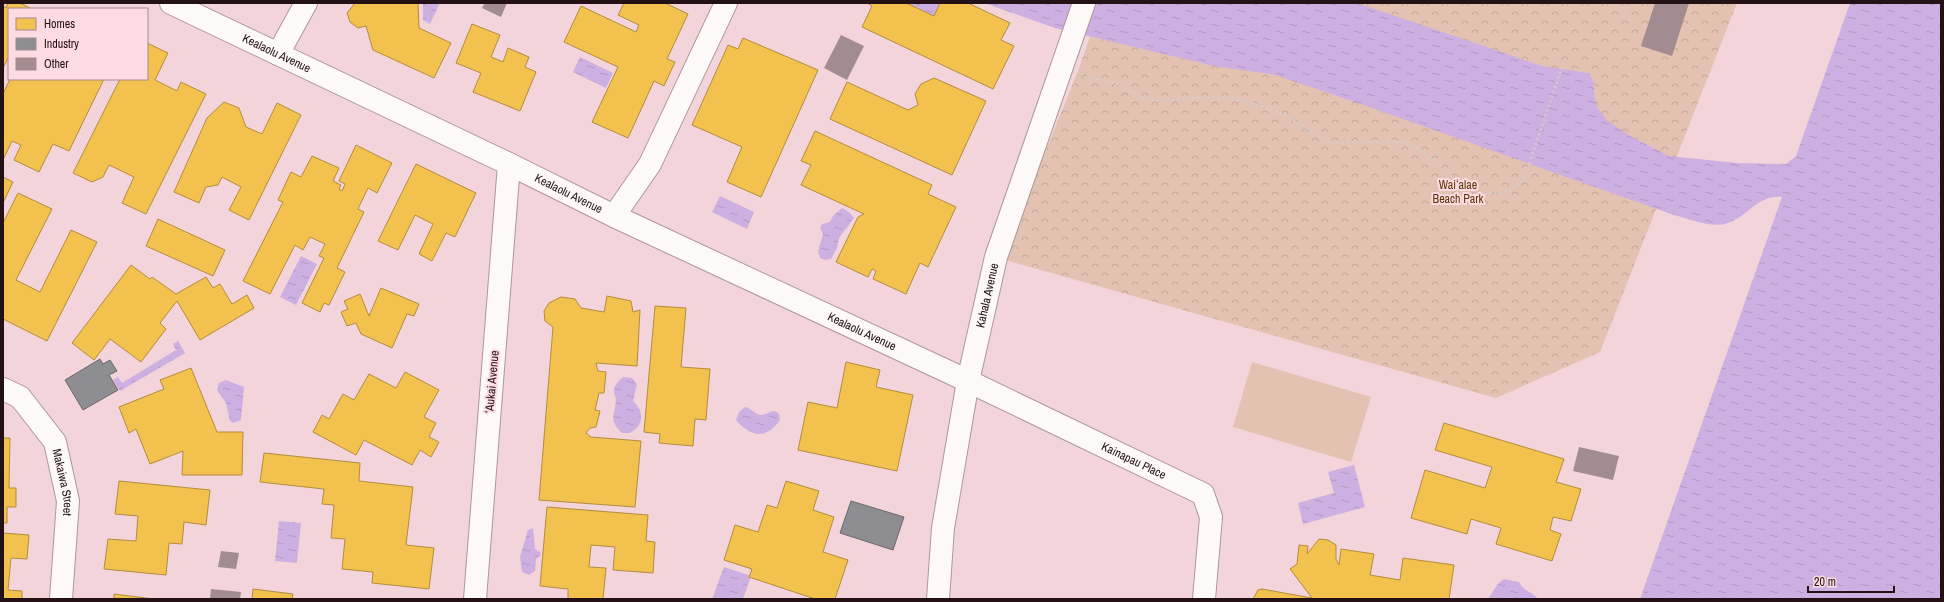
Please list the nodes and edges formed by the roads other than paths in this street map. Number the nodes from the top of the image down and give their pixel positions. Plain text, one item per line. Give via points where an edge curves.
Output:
1 (171, 3) edge
2 (306, 3) edge
3 (726, 3) edge
4 (1084, 3) edge
5 (278, 54) junction
6 (509, 164) junction
7 (614, 216) junction
8 (968, 381) junction
9 (3, 389) edge
10 (61, 599) edge
11 (475, 599) edge
12 (938, 599) edge
13 (1204, 599) edge

1 - 5 street, Kealaolu Avenue
2 - 5 street
3 - 7 street via 650,164
4 - 8 street, Kahala Avenue via 996,257
5 - 6 street, Kealaolu Avenue
6 - 7 street, Kealaolu Avenue
6 - 11 street, ʻAukai Avenue
7 - 8 street, Kealaolu Avenue
8 - 12 street, Kahala Avenue via 943,528
8 - 13 street, Kainapau Place via 1203,494 1211,517
9 - 10 street, Makaiwa Street via 20,397 55,442 68,501

